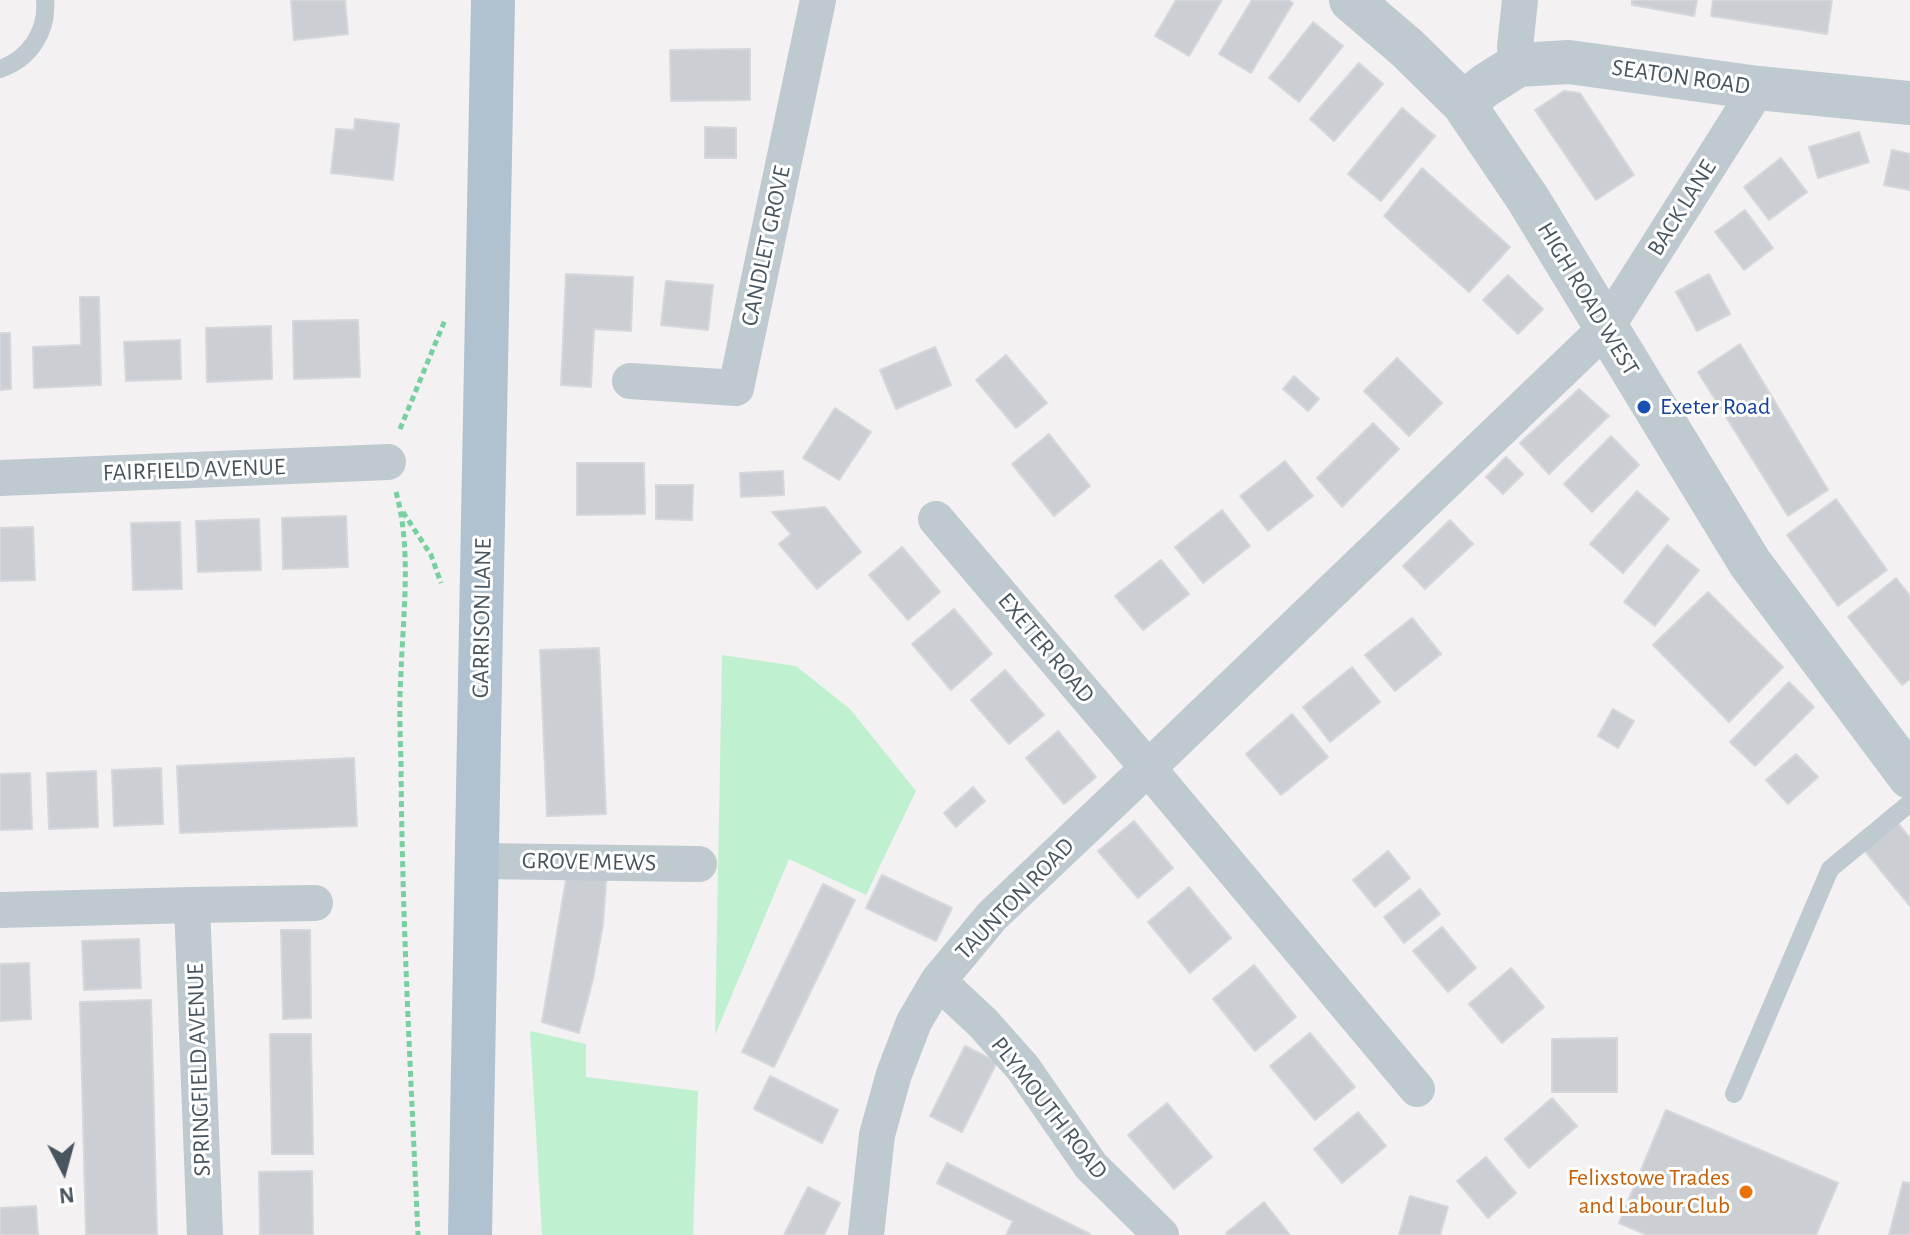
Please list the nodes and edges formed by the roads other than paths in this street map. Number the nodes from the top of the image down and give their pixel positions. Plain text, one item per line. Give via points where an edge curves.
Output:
1 (45, 0) edge
2 (493, 0) edge
3 (818, 0) edge
4 (1351, 0) edge
5 (1520, 0) edge
6 (1518, 65) junction
7 (0, 69) edge
8 (1758, 88) junction
9 (1463, 103) junction
10 (1910, 103) edge
11 (1606, 328) junction
12 (630, 381) dead end
13 (388, 462) road end
14 (0, 478) edge
15 (936, 519) dead end
16 (1148, 768) junction
17 (1910, 777) edge
18 (1910, 803) edge
19 (479, 861) junction
20 (699, 864) dead end
21 (315, 903) dead end
22 (192, 905) junction
23 (0, 910) edge
24 (938, 981) junction
25 (1417, 1089) dead end
26 (1734, 1094) dead end
27 (205, 1235) edge
28 (470, 1235) edge
29 (866, 1235) edge
30 (1161, 1235) edge

1 - 7 lane via 43,28 32,47 15,64
2 - 19 main road, GARRISON LANE
3 - 12 street, CANDLET GROVE via 736,388
4 - 9 street, HIGH ROAD WEST
5 - 6 street
6 - 8 street, SEATON ROAD via 1569,62
6 - 9 street, SEATON ROAD
8 - 10 street, SEATON ROAD
8 - 11 street, BACK LANE
9 - 11 street, HIGH ROAD WEST
11 - 16 street
11 - 17 street, HIGH ROAD WEST via 1750,563
13 - 14 street, FAIRFIELD AVENUE
15 - 16 street, EXETER ROAD
16 - 24 street, TAUNTON ROAD via 992,916
16 - 25 street, EXETER ROAD
18 - 26 lane via 1830,869
19 - 20 street, GROVE MEWS
19 - 28 main road, GARRISON LANE
21 - 22 street
22 - 23 street
22 - 27 street, SPRINGFIELD AVENUE
24 - 29 street, TAUNTON ROAD via 914,1022 894,1074 877,1135
24 - 30 street, PLYMOUTH ROAD via 1023,1068 1091,1166

